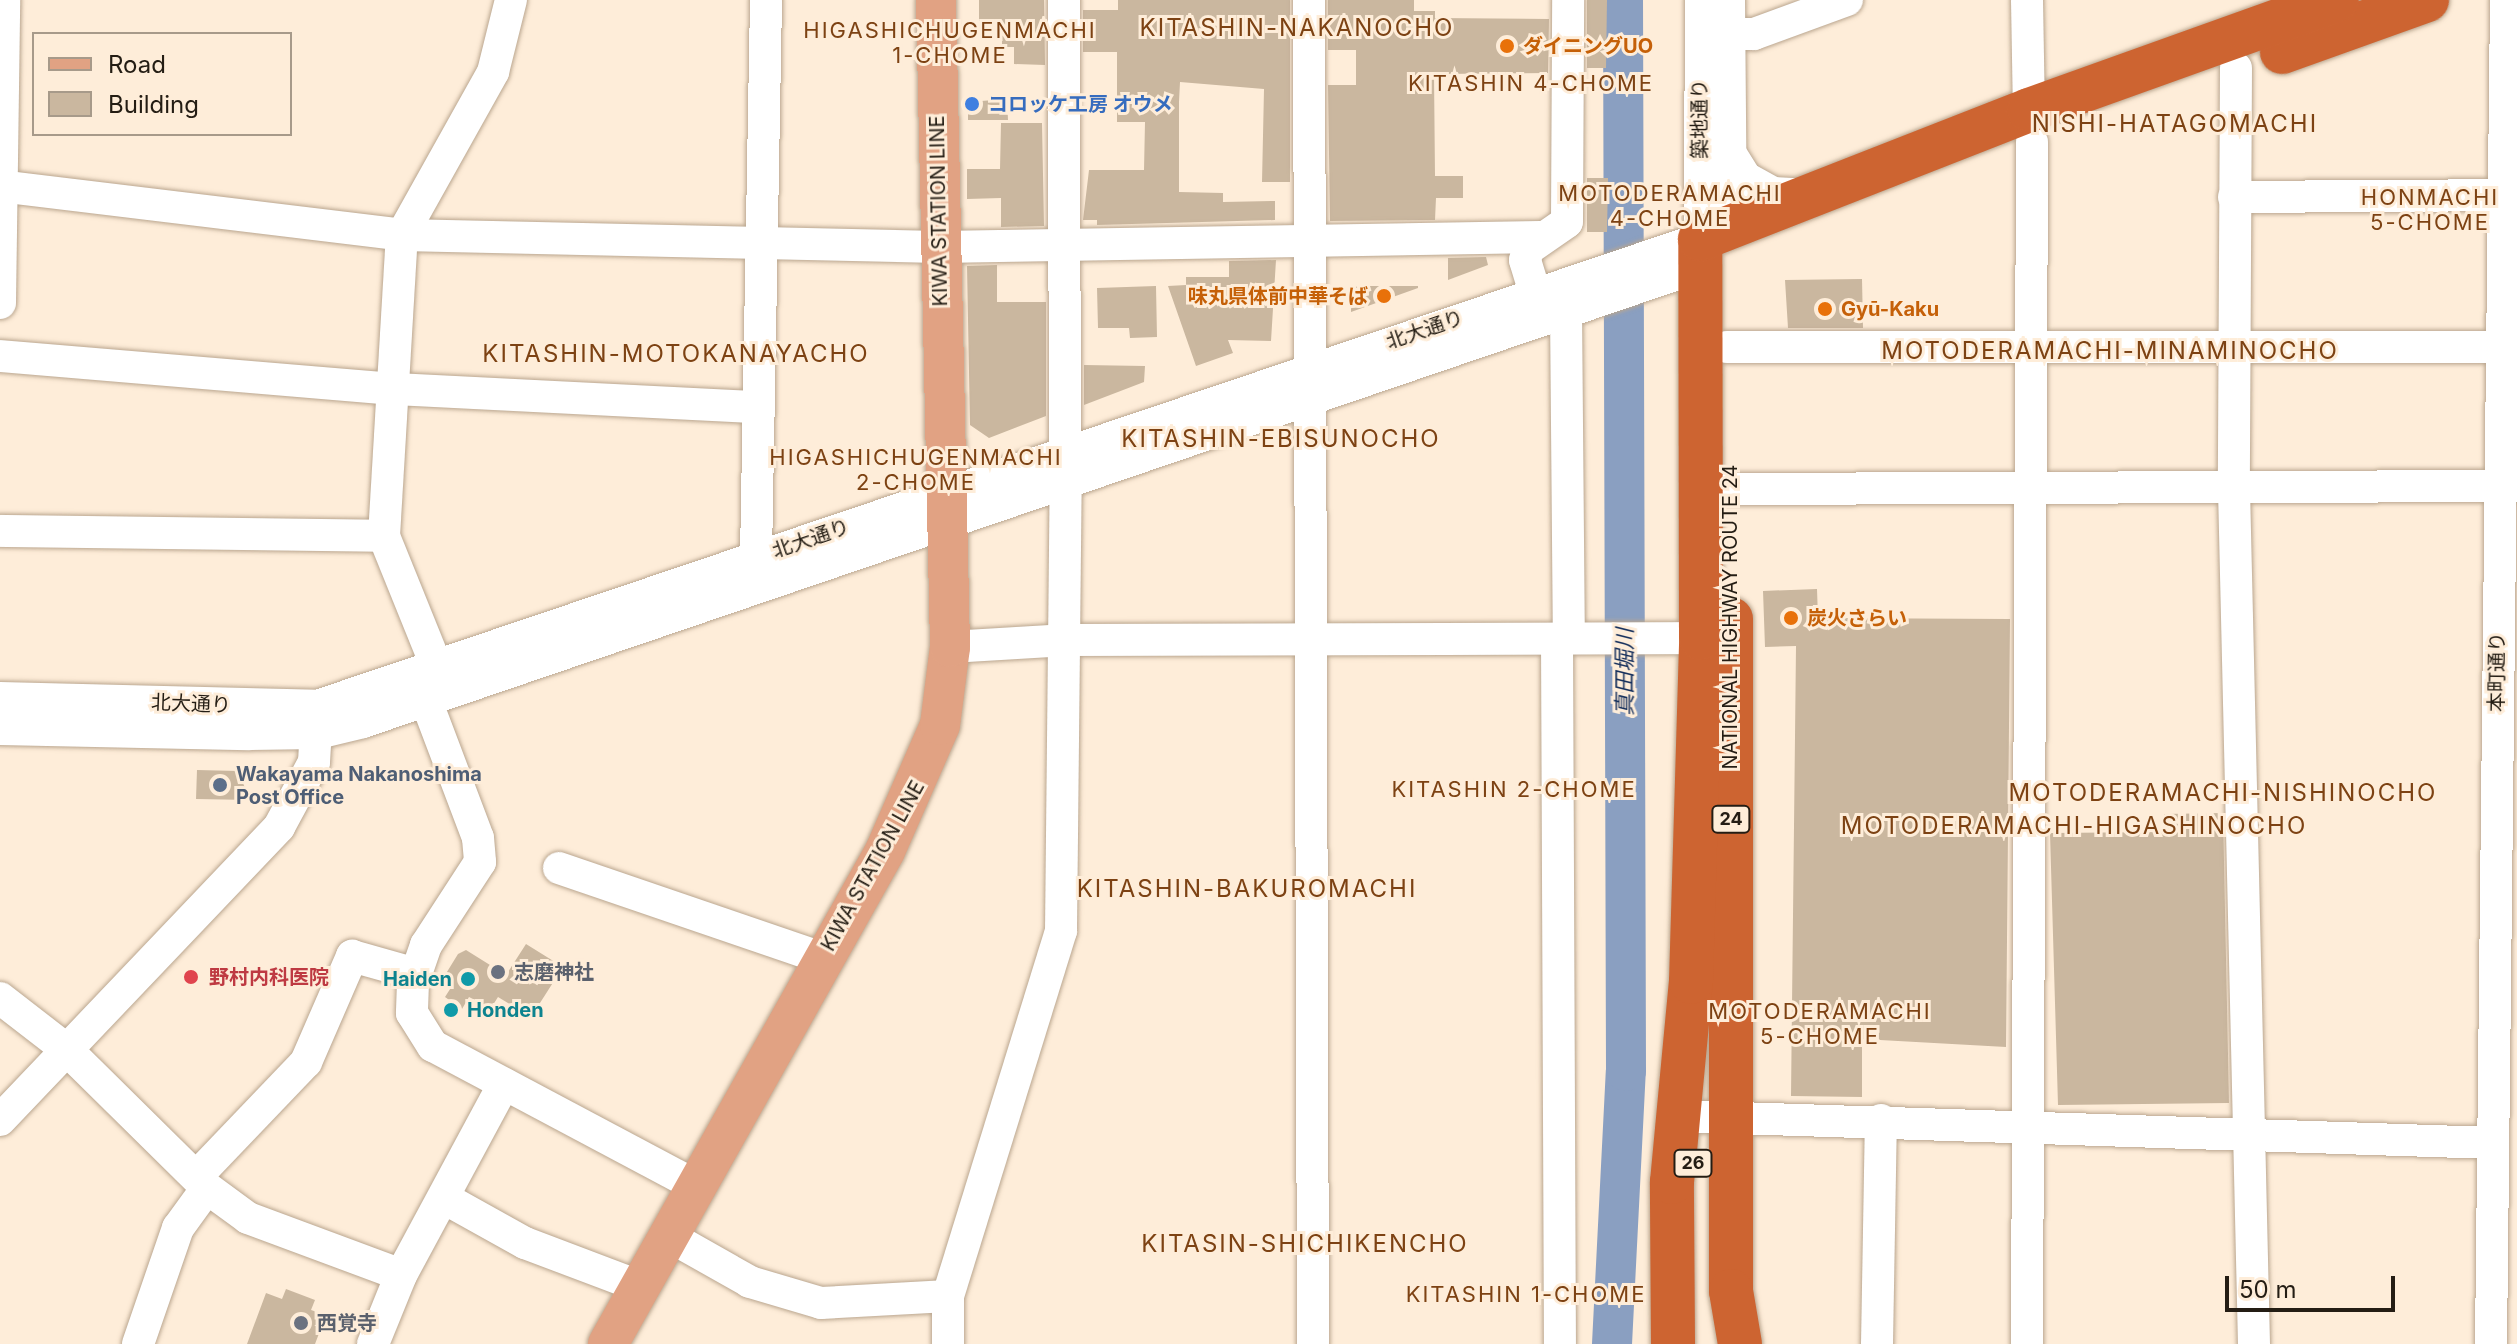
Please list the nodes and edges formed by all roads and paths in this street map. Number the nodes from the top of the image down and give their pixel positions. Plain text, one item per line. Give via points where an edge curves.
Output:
1 (4, 0) edge
2 (511, 0) edge
3 (766, 0) edge
4 (936, 0) edge
5 (1064, 0) edge
6 (1309, 0) edge
7 (1568, 0) edge
8 (1701, 0) edge
9 (1729, 0) edge
10 (1847, 0) edge
11 (2027, 0) edge
12 (2337, 0) edge
13 (2427, 0) edge
14 (2506, 0) edge
15 (1729, 34) junction
16 (2236, 68) junction
17 (2030, 126) junction
18 (1729, 151) junction
19 (1, 186) edge
20 (2511, 195) edge
21 (1816, 196) junction
22 (2234, 197) junction
23 (402, 235) junction
24 (1540, 237) junction
25 (1309, 238) junction
26 (761, 245) junction
27 (1067, 246) junction
28 (1716, 246) junction
29 (939, 247) junction
30 (1606, 282) junction
31 (1535, 293) junction
32 (0, 303) edge
33 (1566, 309) junction
34 (2033, 344) junction
35 (2234, 344) junction
36 (1727, 347) junction
37 (2503, 347) junction
38 (0, 356) edge
39 (1310, 383) junction
40 (396, 389) junction
41 (757, 407) junction
42 (1066, 467) junction
43 (2509, 486) edge
44 (1729, 489) junction
45 (2033, 489) junction
46 (2234, 489) junction
47 (945, 508) junction
48 (0, 531) edge
49 (384, 536) junction
50 (756, 557) junction
51 (1311, 638) junction
52 (1563, 638) junction
53 (1716, 638) junction
54 (1067, 640) junction
55 (950, 647) junction
56 (436, 665) junction
57 (0, 698) edge
58 (427, 703) junction
59 (318, 720) junction
60 (0, 729) edge
61 (2506, 853) edge
62 (559, 868) dead end
63 (822, 958) junction
64 (416, 974) junction
65 (0, 998) edge
66 (2504, 1012) edge
67 (66, 1049) junction
68 (504, 1084) junction
69 (1700, 1116) junction
70 (0, 1120) edge
71 (1881, 1120) junction
72 (2028, 1126) junction
73 (2250, 1133) junction
74 (2491, 1143) junction
75 (202, 1182) junction
76 (694, 1185) junction
77 (444, 1198) junction
78 (667, 1235) junction
79 (401, 1275) junction
80 (639, 1286) junction
81 (1731, 1291) junction
82 (948, 1296) junction
83 (138, 1344) edge
84 (373, 1344) edge
85 (608, 1344) edge
86 (948, 1344) edge
87 (1313, 1344) edge
88 (1560, 1344) edge
89 (1673, 1344) edge
90 (1696, 1344) edge
91 (1731, 1344) edge
92 (1740, 1344) edge
93 (1877, 1344) edge
94 (2027, 1344) edge
95 (2254, 1344) edge
96 (2491, 1344) edge

1 - 19 street
2 - 23 street via 493,72
3 - 26 street
4 - 29 main road, KIWA STATION LINE
5 - 27 street
6 - 25 street
7 - 24 street via 1567,222
8 - 28 street, 築地通り
9 - 15 street, 築地通り
10 - 15 street via 1754,34
11 - 17 street
12 - 17 highway
13 - 16 highway
14 - 20 street, 本町通り
15 - 18 street, 築地通り
16 - 17 highway
16 - 22 street
17 - 21 highway
17 - 28 highway
17 - 34 street
18 - 21 street via 1746,178 1773,193
18 - 28 street, 築地通り
19 - 23 street
19 - 32 street
20 - 22 street
20 - 37 street, 本町通り
21 - 28 highway
22 - 35 street
23 - 26 street
23 - 40 street
24 - 25 street
24 - 31 street via 1525,260
25 - 27 street
25 - 39 street
26 - 29 street
26 - 41 street
27 - 29 street
27 - 42 street
28 - 30 street
28 - 36 highway, NATIONAL HIGHWAY ROUTE 24 / 24
28 - 53 highway, NATIONAL HIGHWAY ROUTE 24 / 24
29 - 47 main road, KIWA STATION LINE
30 - 31 street, 北大通り
30 - 33 street, 北大通り
31 - 39 street, 北大通り
33 - 39 street, 北大通り
33 - 52 street
34 - 35 street
34 - 36 street
34 - 45 street
35 - 37 street
35 - 46 street
36 - 44 highway, NATIONAL HIGHWAY ROUTE 24 / 24
37 - 43 street, 本町通り
38 - 40 street
39 - 42 street, 北大通り
39 - 51 street
40 - 41 street
40 - 49 street
41 - 50 street
42 - 47 street, 北大通り
42 - 54 street
43 - 46 street
43 - 61 street, 本町通り
44 - 45 street
44 - 53 highway, NATIONAL HIGHWAY ROUTE 24 / 24
45 - 46 street
45 - 72 street
46 - 73 street
47 - 50 street, 北大通り
47 - 55 main road, KIWA STATION LINE
47 - 58 street, 北大通り
48 - 49 street
49 - 56 street
50 - 56 street, 北大通り
51 - 52 street
51 - 54 street
51 - 87 street
52 - 53 street
52 - 88 street
53 - 69 highway, NATIONAL HIGHWAY ROUTE 24 / 24
53 - 69 highway, NATIONAL HIGHWAY ROUTE 24 / 24 via 1691,982
54 - 55 street
54 - 82 street via 1061,931
55 - 63 main road, KIWA STATION LINE via 940,725 925,770
56 - 59 street, 北大通り
57 - 59 street, 北大通り
58 - 59 street, 北大通り
58 - 64 street via 478,838 480,862 426,945
59 - 60 street, 北大通り
59 - 67 street via 314,762 279,827
61 - 66 street, 本町通り
62 - 63 street
63 - 76 main road, KIWA STATION LINE
64 - 68 street via 412,1013 433,1046
64 - 75 street via 352,956 306,1062
65 - 67 street
66 - 74 street, 本町通り
67 - 70 street
67 - 75 street
68 - 76 street
68 - 77 street
69 - 71 street
69 - 81 highway, NATIONAL HIGHWAY ROUTE 24 / 24
69 - 89 highway, NATIONAL HIGHWAY ROUTE 24 / 24
69 - 90 highway, 26
71 - 72 street
71 - 93 street
72 - 73 street
72 - 94 street
73 - 74 street
73 - 95 street
74 - 96 street, 本町通り
75 - 79 street via 248,1218
75 - 83 street via 178,1228
76 - 78 main road, KIWA STATION LINE
77 - 79 street
77 - 80 street via 525,1243
78 - 80 main road, KIWA STATION LINE
78 - 82 street via 750,1282 821,1303
79 - 84 street
80 - 85 main road, KIWA STATION LINE
81 - 91 highway
81 - 92 highway, NATIONAL HIGHWAY ROUTE 24 / 24
82 - 86 street

